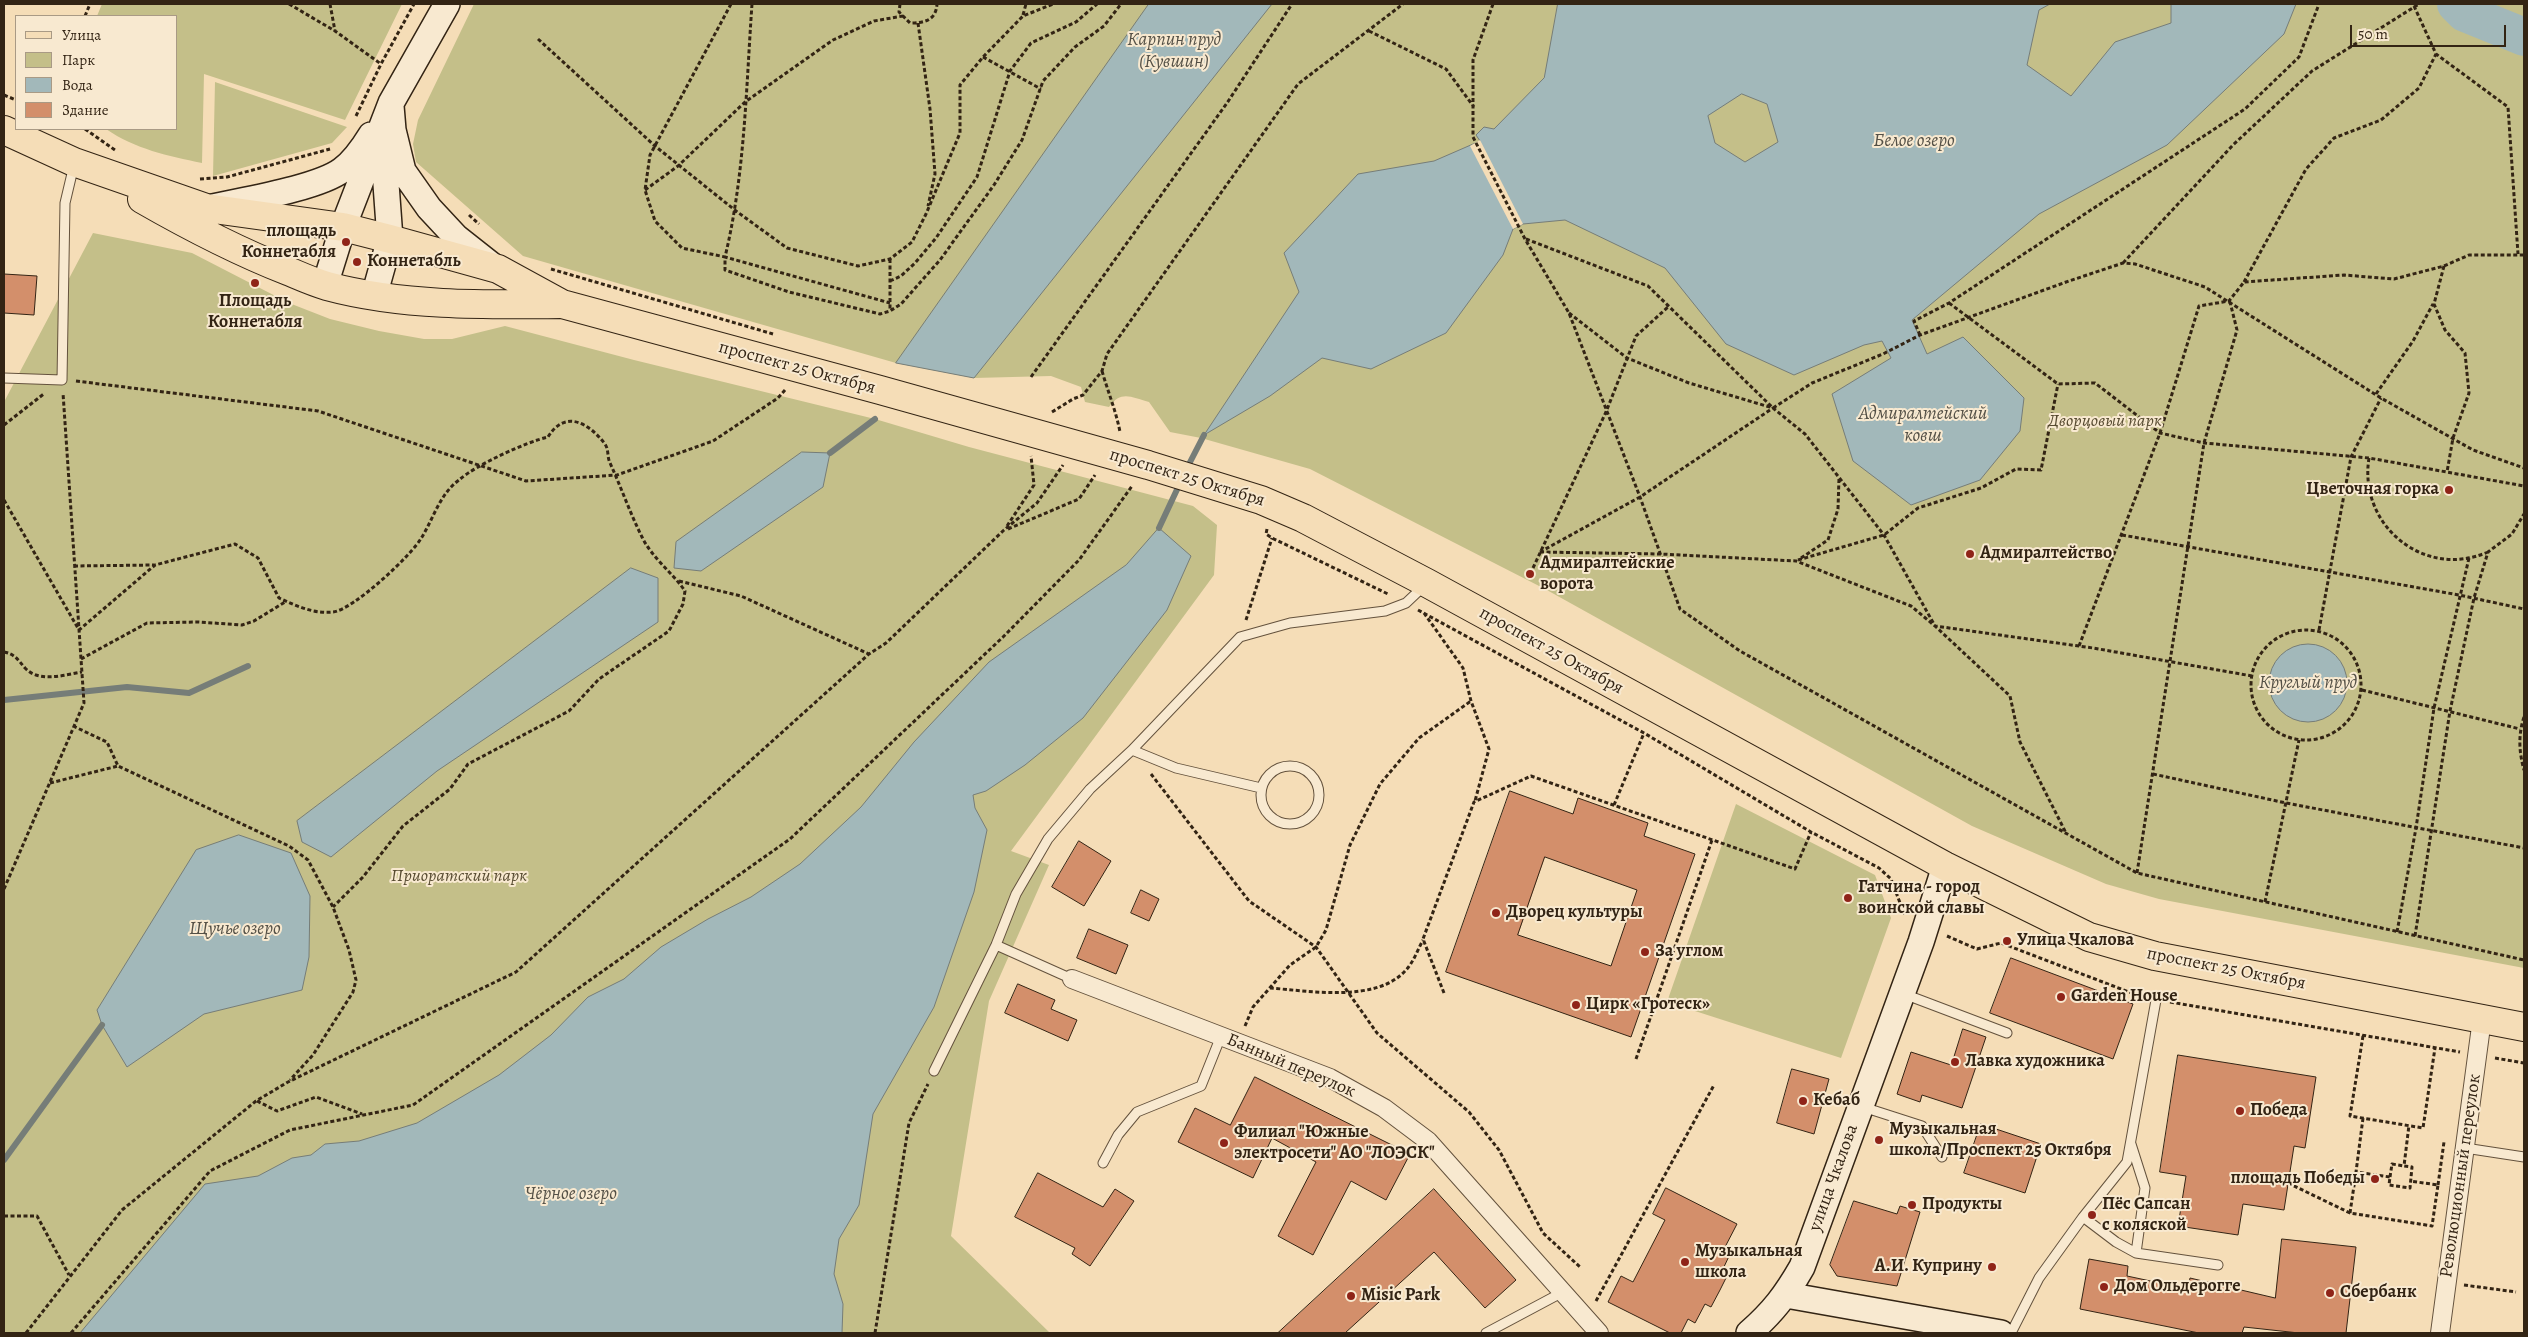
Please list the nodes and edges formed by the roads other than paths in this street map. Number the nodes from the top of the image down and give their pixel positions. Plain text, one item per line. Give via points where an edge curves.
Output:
1 (447, 4) edge
2 (391, 103) junction
3 (4, 130) edge
4 (74, 162) junction
5 (206, 208) junction
6 (343, 227) junction
7 (390, 238) junction
8 (498, 270) junction
9 (325, 285) junction
10 (374, 296) junction
11 (562, 304) junction
12 (4, 378) edge
13 (1427, 583) junction
14 (1132, 750) junction
15 (1261, 788) junction
16 (1945, 866) junction
17 (996, 945) junction
18 (1072, 979) joint
19 (1902, 994) junction
20 (2156, 1000) road end
21 (2482, 1019) junction
22 (2524, 1027) edge
23 (2007, 1033) dead end
24 (1220, 1036) junction
25 (934, 1072) road end
26 (1860, 1107) junction
27 (2131, 1143) junction
28 (2464, 1148) junction
29 (1942, 1157) dead end
30 (2524, 1157) edge
31 (1103, 1163) dead end
32 (2083, 1217) junction
33 (2136, 1254) junction
34 (2218, 1265) dead end
35 (1563, 1292) junction
36 (1786, 1295) junction
37 (1486, 1333) edge
38 (1599, 1333) edge
39 (1749, 1333) edge
40 (2001, 1333) edge
41 (2011, 1333) edge
42 (2440, 1333) edge

1 - 2 main road
2 - 5 main road via 362,150 341,170 316,182
2 - 6 main road
2 - 7 main road via 386,184
2 - 8 main road via 393,130 403,171 429,208 456,236
3 - 4 main road
4 - 5 main road
4 - 9 main road via 200,232
4 - 12 lane via 65,203 62,380
5 - 6 main road
6 - 7 main road
6 - 9 main road
7 - 8 main road
7 - 10 main road
8 - 11 main road
9 - 10 main road
10 - 11 main road via 488,305
11 - 13 main road, проспект 25 Октября via 969,415 1263,511 1303,518
13 - 14 lane via 1406,603 1385,611 1290,623 1240,637
13 - 16 main road, проспект 25 Октября
14 - 15 lane via 1176,768
14 - 17 lane via 1090,789 1048,839 1016,894
15 - 15 lane via 1270,773 1285,766 1301,768 1314,778 1320,794 1315,810 1303,822 1287,825 1271,818 1262,804
16 - 19 main road, улица Чкалова
16 - 21 main road, проспект 25 Октября via 2056,922 2112,945
17 - 18 lane
17 - 25 lane
18 - 24 street, Банный переулок
19 - 23 lane
19 - 26 main road, улица Чкалова
20 - 27 lane
21 - 22 main road, проспект 25 Октября
21 - 28 street, Революционный переулок
24 - 31 lane via 1200,1086 1137,1112 1118,1135
24 - 35 street, Банный переулок via 1330,1078 1392,1114 1428,1141
26 - 29 lane via 1922,1126
26 - 36 main road, улица Чкалова via 1802,1267
27 - 32 lane via 2127,1162
27 - 33 lane via 2145,1188
28 - 30 lane
28 - 42 street, Революционный переулок
32 - 33 lane
32 - 41 lane via 2039,1278
33 - 34 lane
35 - 37 lane
35 - 38 street, Банный переулок
36 - 39 main road, улица Чкалова
36 - 40 main road

